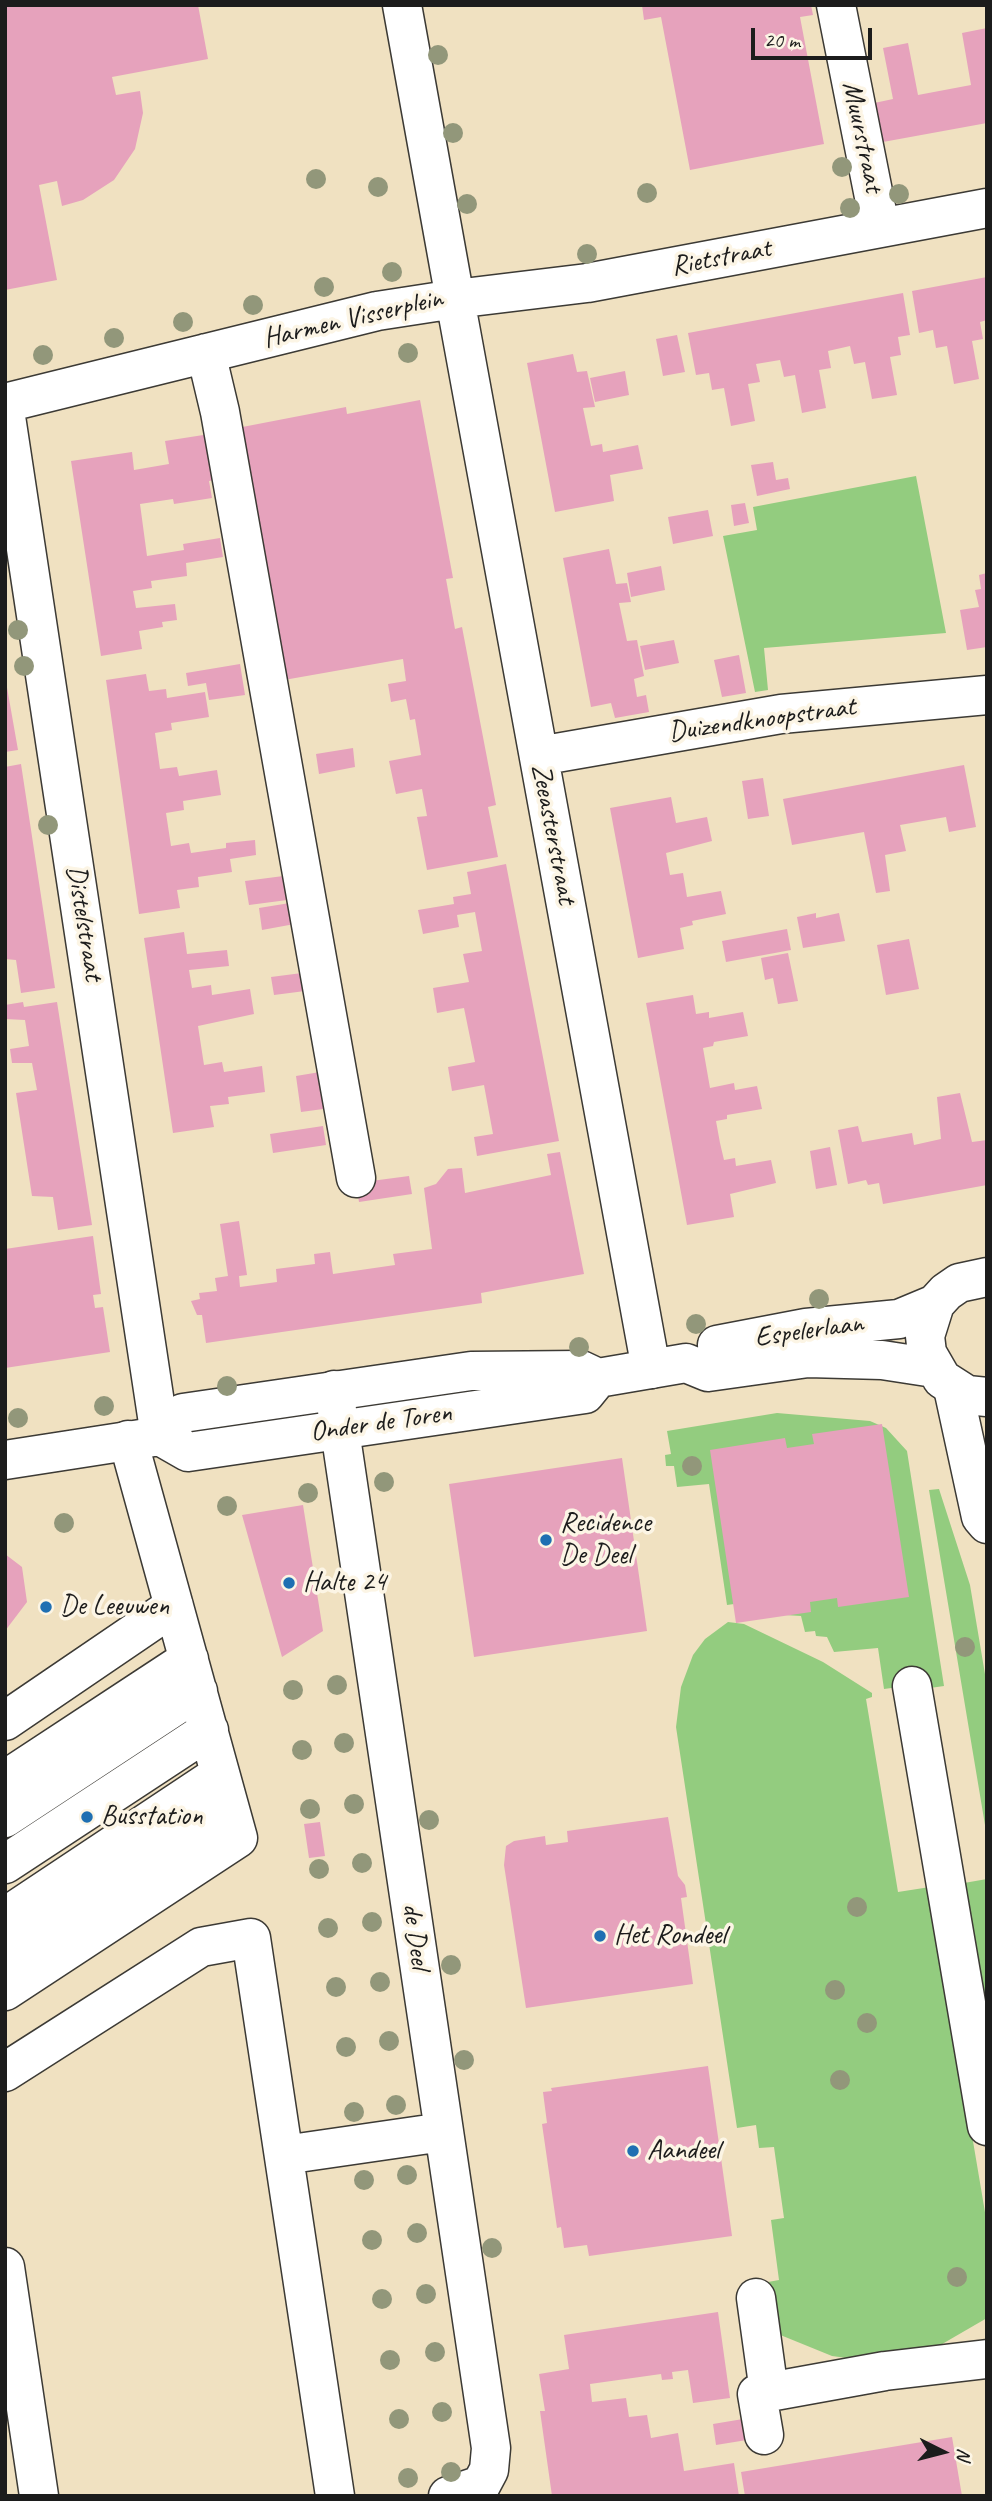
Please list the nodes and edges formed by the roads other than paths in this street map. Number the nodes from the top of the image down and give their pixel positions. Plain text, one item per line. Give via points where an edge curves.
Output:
1 (402, 5) edge
2 (836, 5) edge
3 (987, 208) edge
4 (880, 227) junction
5 (455, 299) junction
6 (206, 353) junction
7 (5, 403) edge
8 (5, 410) edge
9 (987, 695) edge
10 (538, 756) junction
11 (356, 1178) dead end
12 (987, 1277) edge
13 (935, 1304) junction
14 (669, 1366) junction
15 (598, 1378) junction
16 (958, 1384) edge
17 (334, 1390) junction
18 (339, 1429) junction
19 (144, 1438) junction
20 (5, 1460) edge
21 (987, 1524) edge
22 (174, 1606) junction
23 (193, 1675) junction
24 (912, 1686) dead end
25 (5, 1721) edge
26 (209, 1730) junction
27 (5, 1780) edge
28 (225, 1790) junction
29 (5, 1818) edge
30 (5, 1864) edge
31 (5, 1917) edge
32 (5, 1954) edge
33 (5, 1991) edge
34 (5, 2072) edge
35 (987, 2126) edge
36 (443, 2132) junction
37 (284, 2155) junction
38 (5, 2267) edge
39 (756, 2298) dead end
40 (987, 2359) edge
41 (769, 2392) junction
42 (764, 2435) dead end
43 (472, 2490) edge
44 (39, 2496) edge
45 (335, 2496) edge

1 - 5 street, Harmen Visserplein
2 - 4 street, Muurstraat
3 - 4 street, Rietstraat
4 - 5 street, Rietstraat via 587,283
5 - 6 street, Harmen Visserplein via 377,312
5 - 10 street, Zeeasterstraat
6 - 7 street, Harmen Visserplein
6 - 11 street
8 - 19 street, Distelstraat
9 - 10 street, Duizendknoopstraat via 781,714
10 - 14 street, Zeeasterstraat
12 - 13 street, Espelerlaan via 959,1283
13 - 14 street, Espelerlaan via 899,1319 806,1328 704,1347
13 - 16 street via 925,1336
14 - 15 street, Onder de Toren
14 - 16 street, Espelerlaan via 708,1372 808,1358 882,1360
15 - 17 street, Onder de Toren via 581,1370 485,1370
15 - 18 street, Onder de Toren via 585,1394
16 - 21 street via 981,1517
17 - 18 street, de Deel
17 - 19 street, Onder de Toren via 183,1413
18 - 19 street, Onder de Toren via 188,1452
18 - 36 street, de Deel
19 - 20 street
19 - 22 street, Distelstraat
22 - 23 street, Distelstraat
22 - 25 street
23 - 26 street, Distelstraat
23 - 27 street
23 - 29 street
24 - 35 street
26 - 28 street, Distelstraat
26 - 30 street
28 - 31 street
28 - 32 street
28 - 33 street, Distelstraat via 238,1838
34 - 37 street via 201,1947 251,1938
36 - 37 street
36 - 43 street, de Deel via 491,2448 489,2470
37 - 45 street
38 - 44 street
39 - 41 street
40 - 41 street
41 - 42 street via 757,2394

